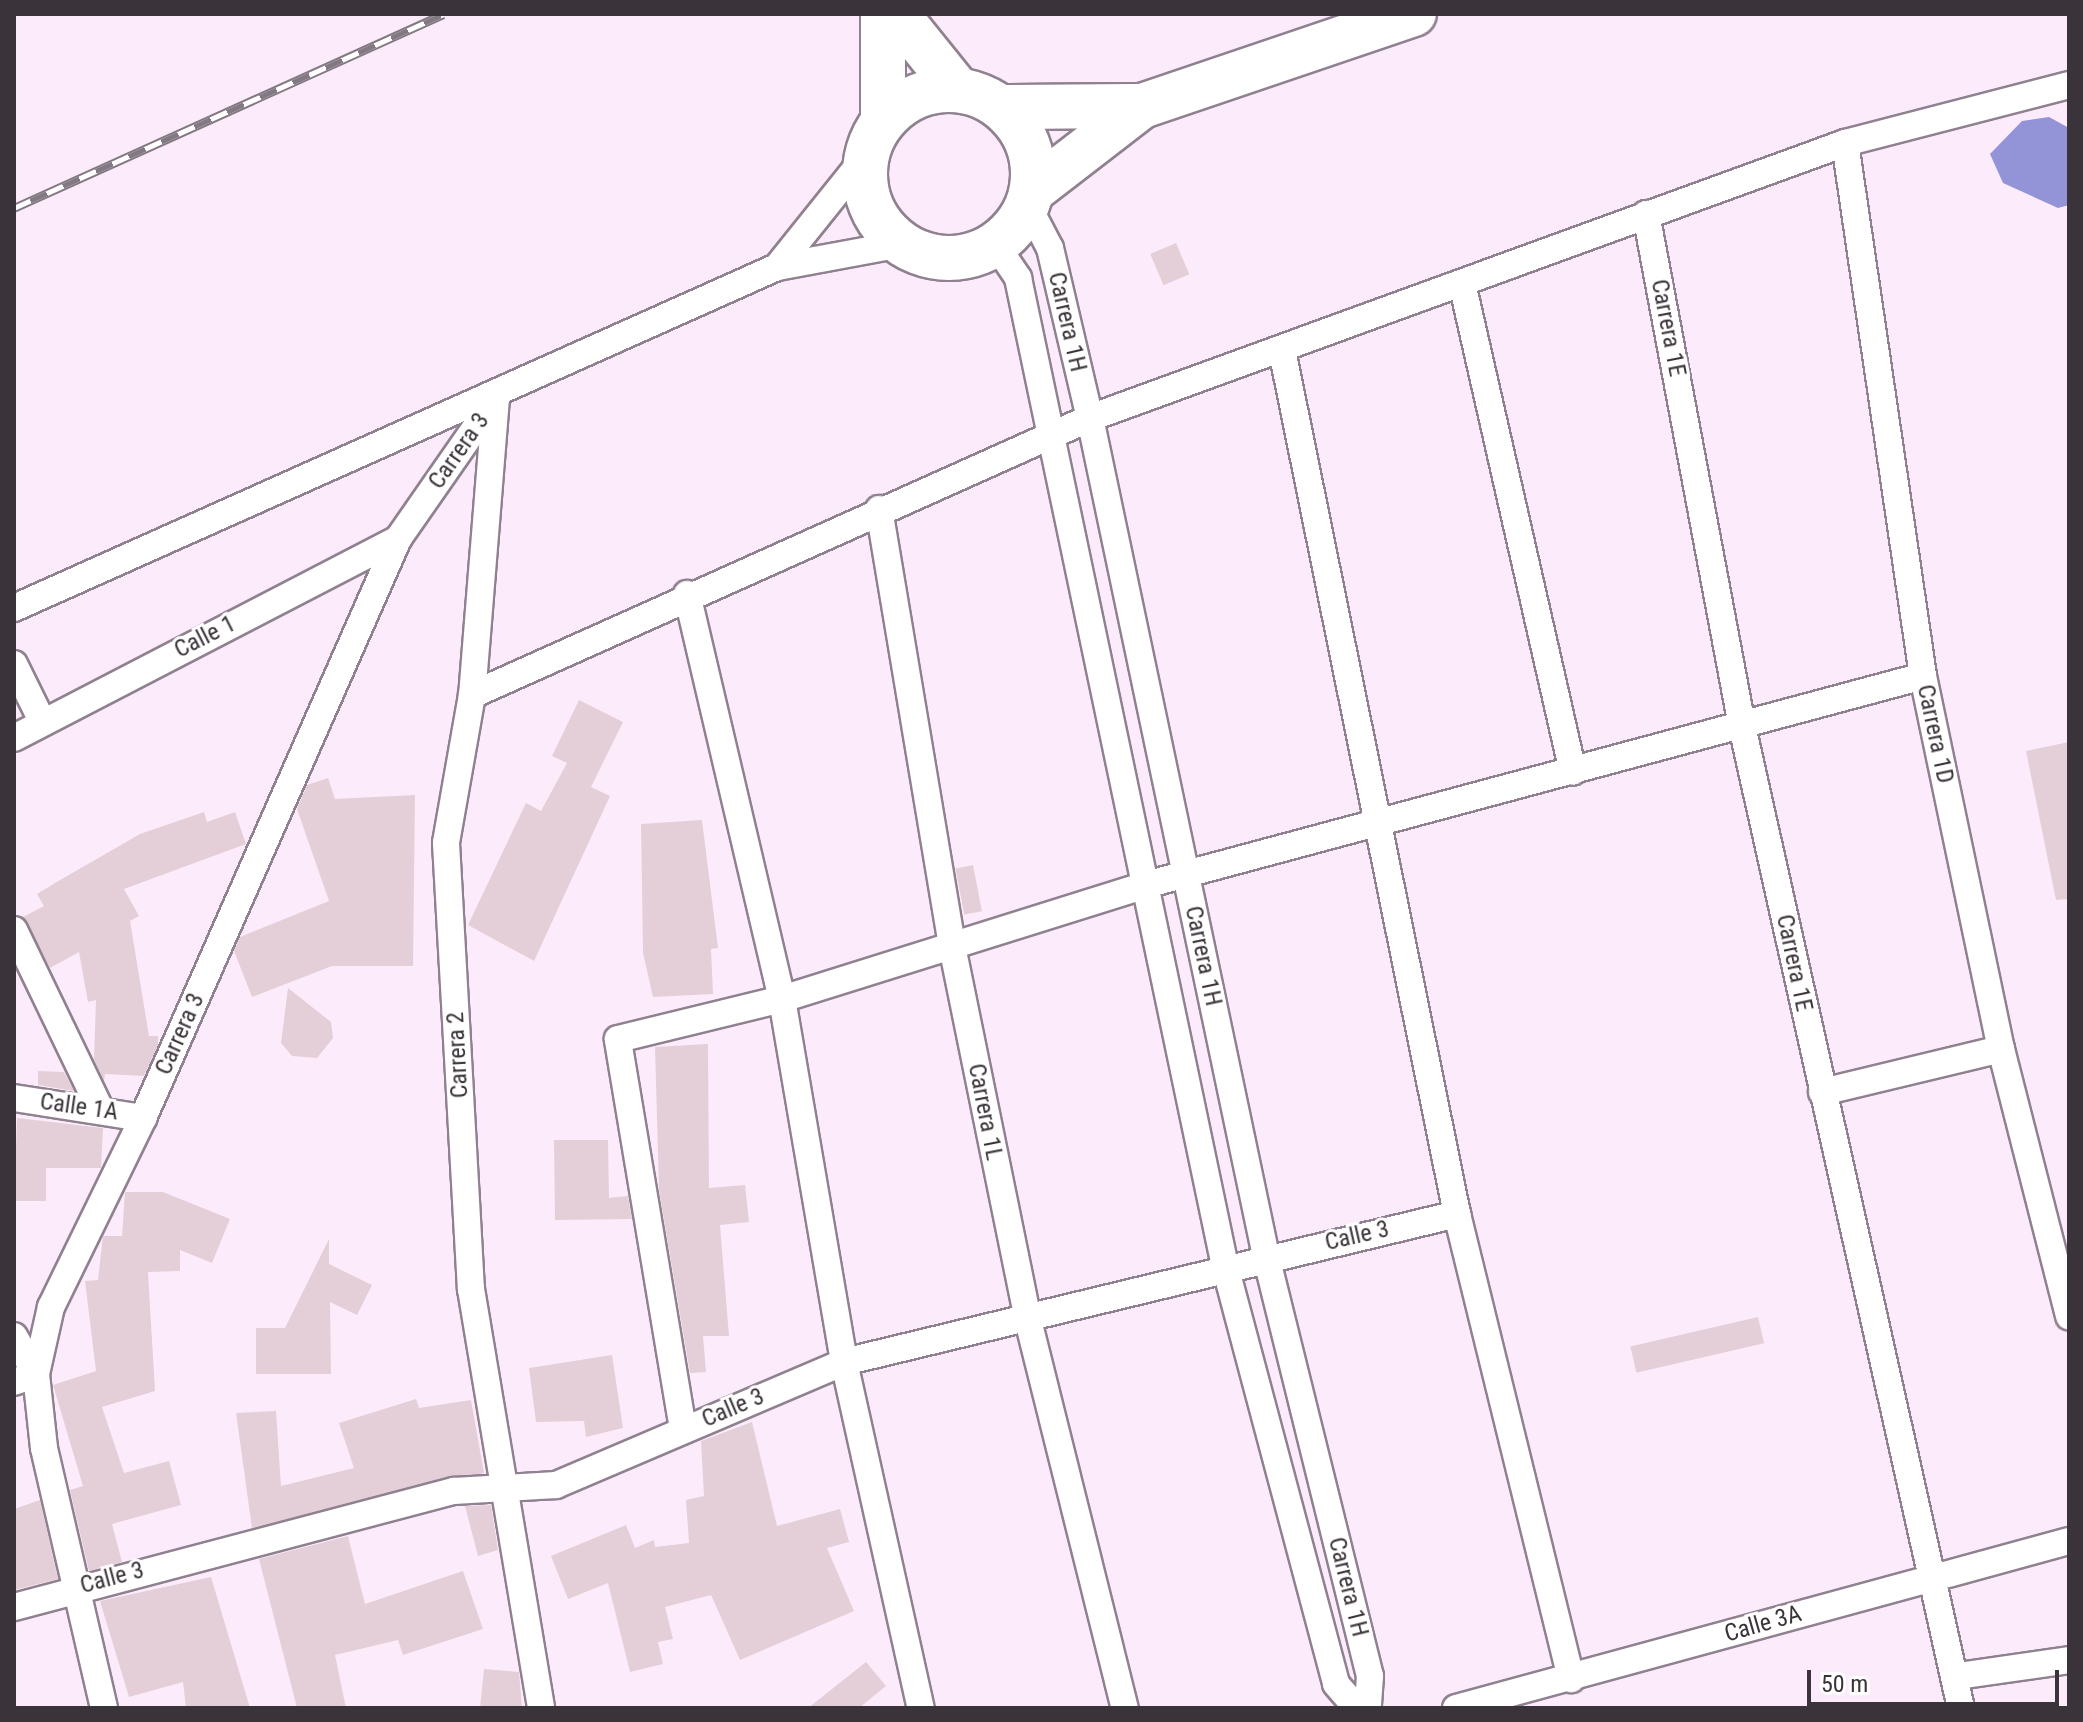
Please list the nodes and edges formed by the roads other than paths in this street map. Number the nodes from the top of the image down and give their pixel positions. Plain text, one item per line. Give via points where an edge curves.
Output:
1 (883, 14) edge
2 (897, 14) edge
3 (1414, 14) edge
4 (2069, 85) edge
5 (958, 90) junction
6 (1142, 106) junction
7 (1001, 107) junction
8 (874, 138) junction
9 (1845, 143) junction
10 (1030, 198) junction
11 (1646, 214) junction
12 (901, 244) junction
13 (996, 245) junction
14 (777, 267) junction
15 (1462, 283) junction
16 (1282, 350) junction
17 (496, 398) junction
18 (1090, 418) junction
19 (1048, 436) junction
20 (879, 509) junction
21 (398, 539) junction
22 (687, 594) junction
23 (14, 608) edge
24 (14, 664) edge
25 (1923, 676) junction
26 (472, 695) junction
27 (42, 721) junction
28 (1742, 726) junction
29 (14, 738) edge
30 (1573, 772) junction
31 (1377, 826) junction
32 (1185, 875) junction
33 (1149, 884) junction
34 (14, 930) edge
35 (952, 946) junction
36 (782, 999) junction
37 (2001, 1049) junction
38 (1822, 1092) junction
39 (14, 1098) edge
40 (99, 1107) junction
41 (143, 1118) junction
42 (1457, 1214) junction
43 (1266, 1256) junction
44 (1225, 1266) junction
45 (1027, 1316) junction
46 (2069, 1316) edge
47 (14, 1336) edge
48 (844, 1362) junction
49 (25, 1378) edge
50 (683, 1429) junction
51 (505, 1491) junction
52 (2069, 1541) edge
53 (1933, 1575) junction
54 (76, 1587) junction
55 (14, 1607) edge
56 (2069, 1660) edge
57 (1958, 1676) junction
58 (1571, 1679) junction
59 (104, 1708) edge
60 (541, 1708) edge
61 (921, 1708) edge
62 (1125, 1708) edge
63 (1357, 1708) edge
64 (1368, 1708) edge
65 (1456, 1708) edge
66 (1961, 1708) edge

1 - 8 highway
2 - 5 highway
3 - 6 highway
4 - 9 street
5 - 7 highway
5 - 8 highway via 905,101
6 - 7 highway
6 - 10 highway
7 - 10 highway via 1027,145
8 - 12 highway via 865,190 877,221
8 - 14 street
9 - 11 street
9 - 25 street, Carrera 1D
10 - 13 highway
10 - 18 street, Carrera 1H via 1050,248
11 - 15 street
11 - 28 street, Carrera 1E
12 - 13 highway via 932,257 965,258
12 - 14 street
13 - 19 street, Carrera 1H via 1018,278
14 - 17 street
15 - 16 street
15 - 30 street
16 - 18 street
16 - 31 street
17 - 21 street, Carrera 3
17 - 23 street
17 - 26 street, Carrera 2
18 - 19 street
18 - 32 street, Carrera 1H
19 - 20 street
19 - 33 street, Carrera 1H
20 - 22 street
20 - 35 street, Carrera 1L
21 - 27 street, Calle 1
21 - 41 street, Carrera 3
22 - 26 street
22 - 36 street
24 - 27 street
25 - 28 street
25 - 37 street, Carrera 1D
26 - 51 street, Carrera 2 via 446,843 471,1289
27 - 29 street, Calle 1
28 - 30 street
28 - 38 street, Carrera 1E
30 - 31 street
31 - 32 street
31 - 42 street
32 - 33 street
32 - 43 street, Carrera 1H
33 - 35 street
33 - 44 street, Carrera 1H
34 - 40 street
35 - 36 street
35 - 45 street, Carrera 1L
36 - 48 street
36 - 50 street via 618,1039
37 - 38 street
37 - 46 street, Carrera 1D
38 - 53 street, Carrera 1E
39 - 40 street, Calle 1A
40 - 41 street, Calle 1A
41 - 49 street, Carrera 3 via 51,1307
42 - 43 street, Calle 3
42 - 58 street
43 - 44 street, Calle 3
43 - 64 street, Carrera 1H via 1370,1676
44 - 45 street, Calle 3
44 - 63 street, Carrera 1H via 1336,1684
45 - 48 street, Calle 3
45 - 62 street, Carrera 1L
47 - 49 street
48 - 50 street, Calle 3
48 - 61 street
49 - 54 street, Carrera 3
50 - 51 street, Calle 3 via 556,1485
51 - 54 street, Calle 3 via 454,1491
51 - 60 street, Carrera 2
52 - 53 street, Calle 3A
53 - 57 street, Carrera 1E
53 - 58 street, Calle 3A
54 - 55 street, Calle 3
54 - 59 street, Carrera 3
56 - 57 street
57 - 66 street, Carrera 1E
58 - 65 street, Calle 3A

